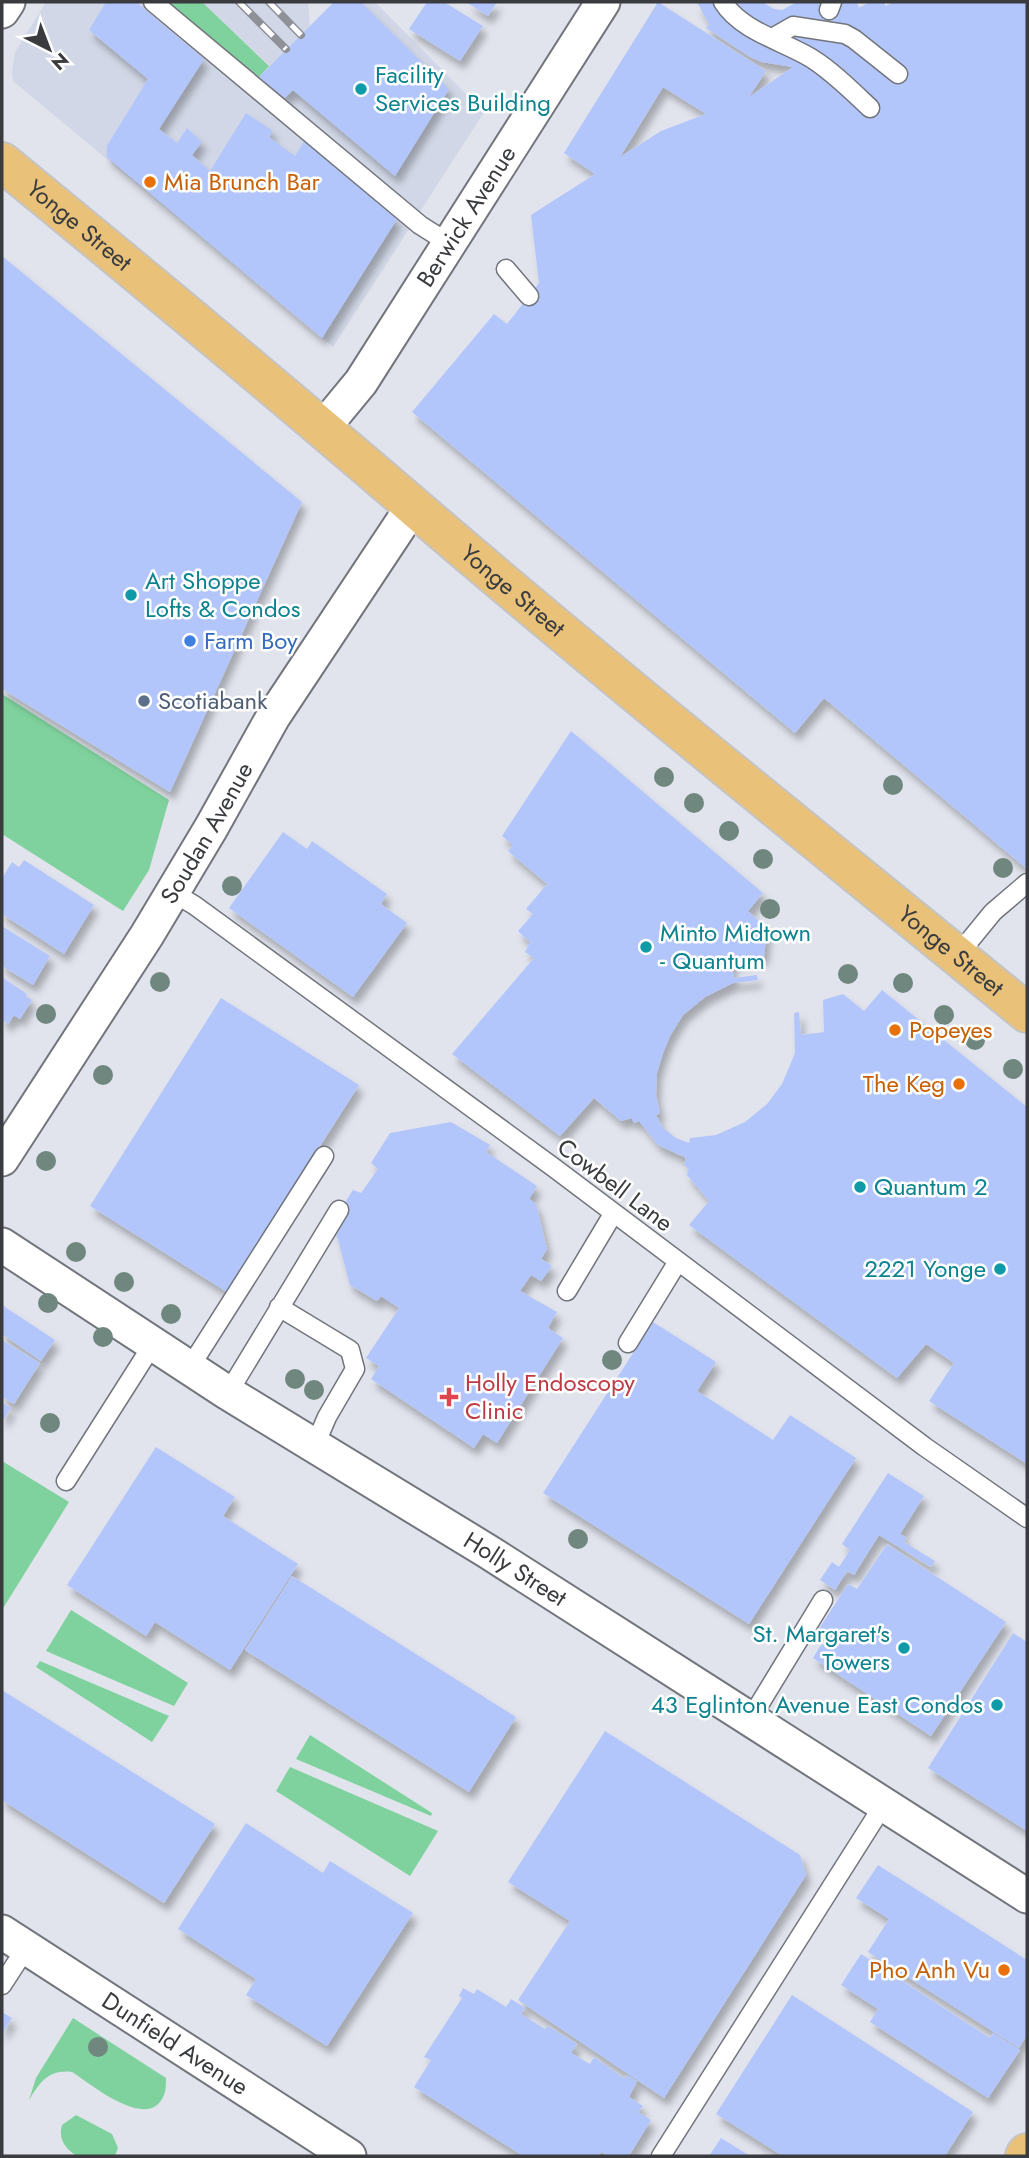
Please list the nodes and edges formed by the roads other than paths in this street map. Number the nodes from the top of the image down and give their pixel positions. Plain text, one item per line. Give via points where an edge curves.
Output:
1 (8, 2) edge
2 (153, 2) edge
3 (603, 2) edge
4 (723, 2) edge
5 (2, 11) edge
6 (772, 38) junction
7 (898, 74) dead end
8 (870, 108) dead end
9 (2, 162) edge
10 (450, 244) junction
11 (506, 269) dead end
12 (528, 296) dead end
13 (323, 428) junction
14 (413, 506) junction
15 (1027, 883) edge
16 (172, 892) junction
17 (957, 956) junction
18 (1027, 1013) edge
19 (324, 1156) dead end
20 (2, 1159) edge
21 (339, 1210) dead end
22 (613, 1214) junction
23 (2, 1245) edge
24 (677, 1263) junction
25 (567, 1291) dead end
26 (279, 1307) junction
27 (628, 1343) dead end
28 (153, 1344) junction
29 (190, 1367) junction
30 (228, 1392) junction
31 (315, 1445) junction
32 (66, 1481) dead end
33 (1027, 1518) edge
34 (824, 1600) dead end
35 (751, 1718) junction
36 (884, 1804) junction
37 (1027, 1896) edge
38 (14, 1940) edge
39 (2, 1985) edge
40 (349, 2156) edge
41 (661, 2156) edge

1 - 5 street
2 - 10 lane via 420,225
3 - 10 street, Berwick Avenue
4 - 6 lane via 729,11
6 - 7 lane via 793,26 845,34
6 - 8 lane via 813,59
9 - 13 main road, Yonge Street
10 - 13 street, Berwick Avenue via 361,382
11 - 12 lane
13 - 14 main road, Yonge Street
14 - 16 street, Soudan Avenue via 273,717
14 - 17 main road, Yonge Street
15 - 17 lane via 993,912
16 - 20 street, Soudan Avenue
16 - 22 lane, Cowbell Lane
17 - 18 main road, Yonge Street
19 - 29 lane
21 - 26 lane
22 - 24 lane, Cowbell Lane
22 - 25 lane
23 - 28 street, Holly Street
24 - 27 lane
24 - 33 lane, Cowbell Lane
26 - 30 lane
26 - 31 lane via 350,1350 355,1369
28 - 29 street, Holly Street
28 - 32 lane
29 - 30 street, Holly Street
30 - 31 street, Holly Street
31 - 35 street, Holly Street
34 - 35 lane
35 - 36 street, Holly Street
36 - 37 street, Holly Street
36 - 41 lane
38 - 39 lane
38 - 40 street, Dunfield Avenue

